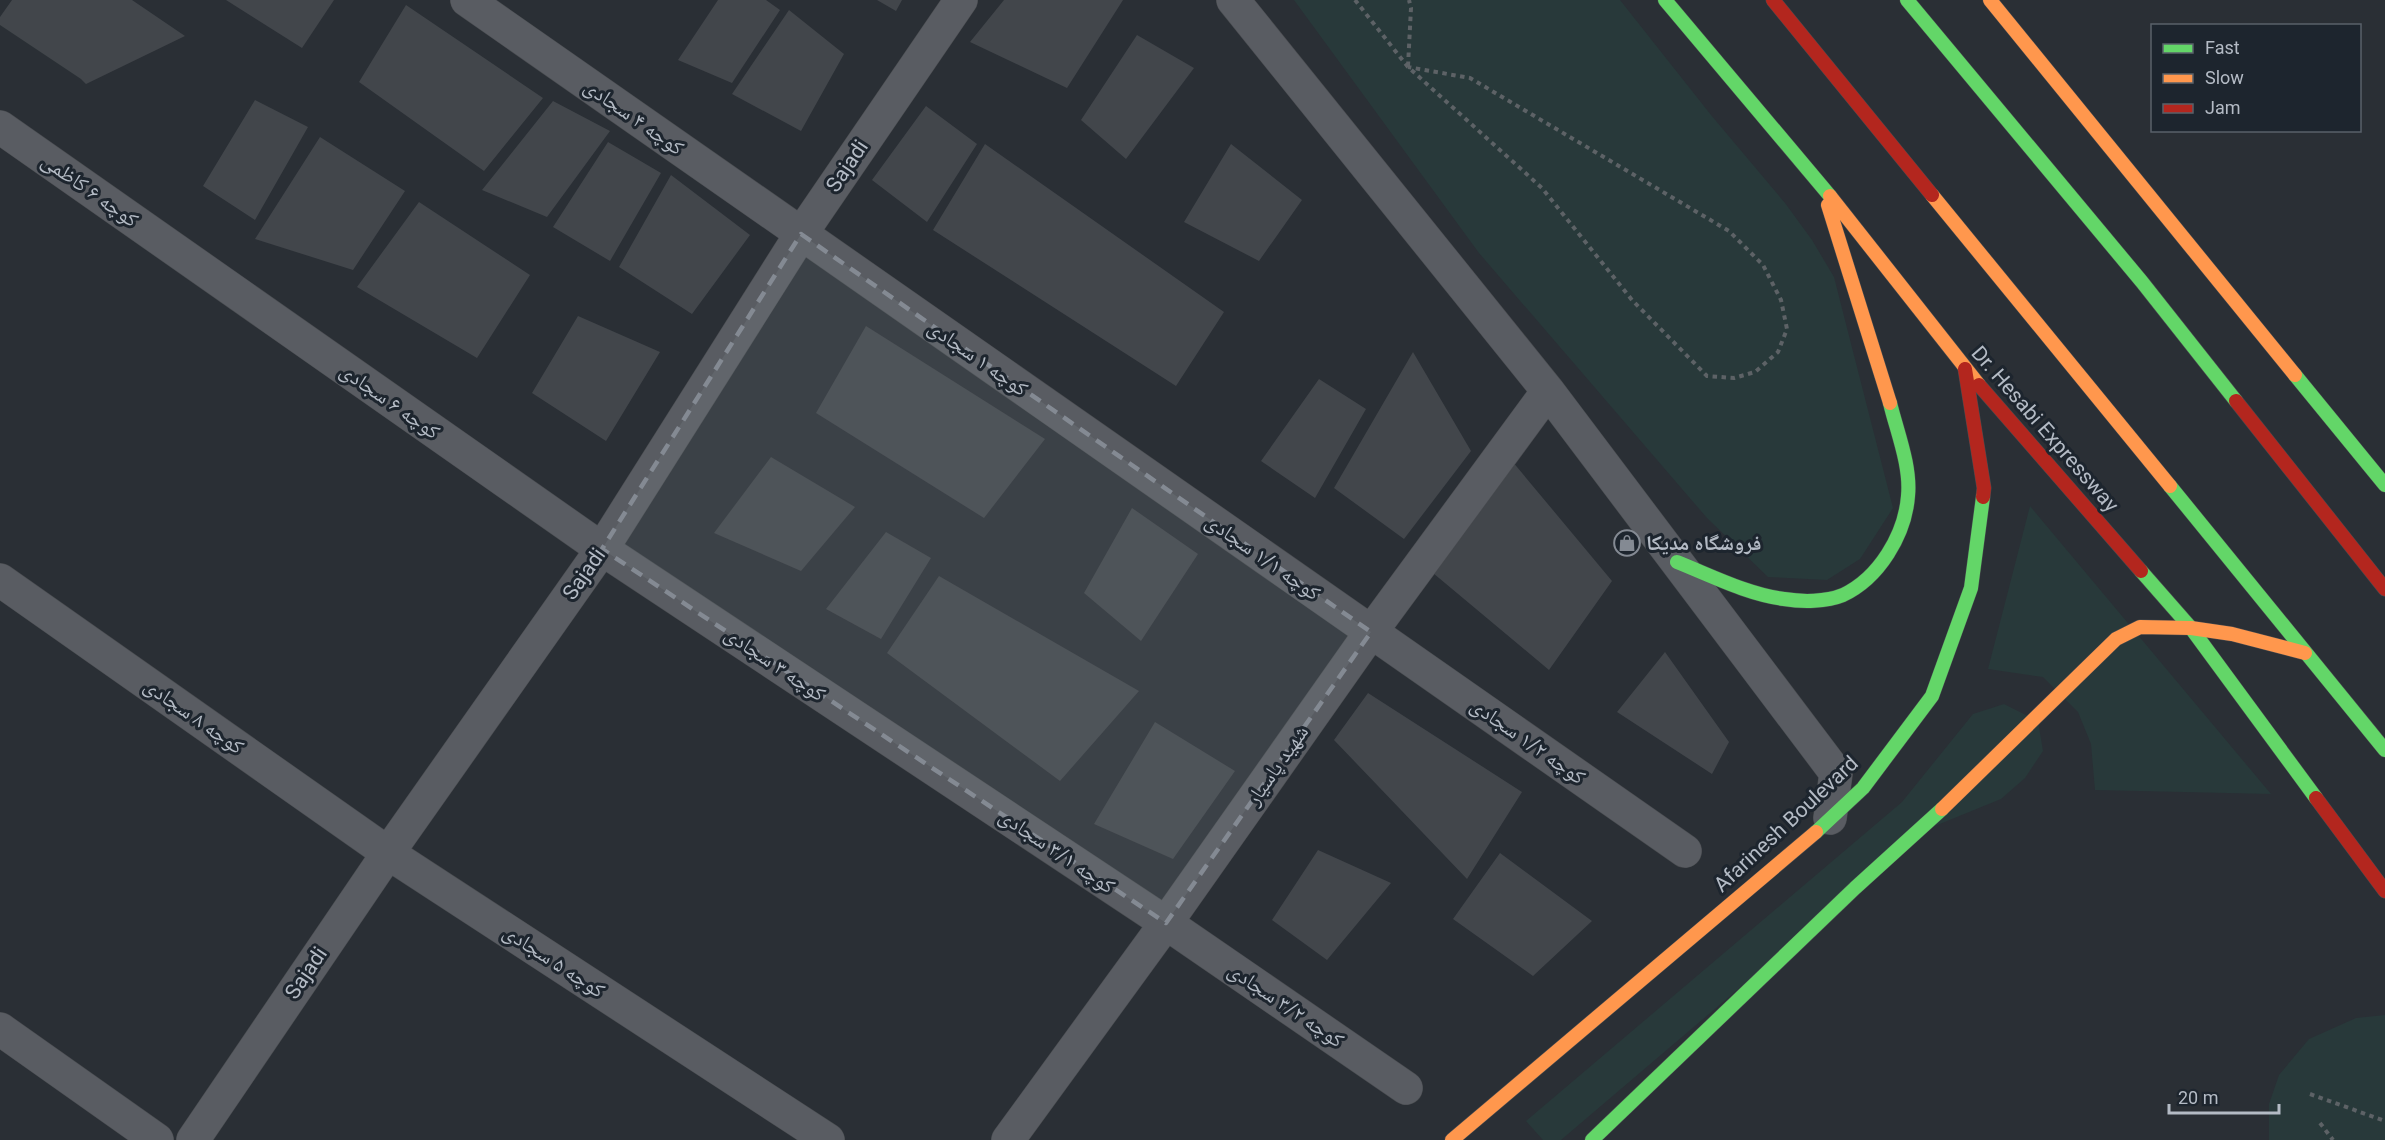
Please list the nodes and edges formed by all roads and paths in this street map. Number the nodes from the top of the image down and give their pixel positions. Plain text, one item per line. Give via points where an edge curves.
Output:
1 (467, 0) edge
2 (961, 0) edge
3 (1233, 0) edge
4 (1355, 0) edge
5 (1408, 0) edge
6 (1665, 0) edge
7 (1773, 0) edge
8 (1907, 0) edge
9 (1990, 0) edge
10 (1408, 67) junction
11 (0, 127) edge
12 (1824, 189) junction
13 (801, 234) junction
14 (179, 253) joint
15 (1965, 369) junction
16 (1548, 391) junction
17 (1156, 482) joint
18 (2385, 485) edge
19 (602, 549) junction
20 (1677, 562) junction
21 (0, 579) edge
22 (2385, 589) edge
23 (2191, 628) junction
24 (1371, 632) junction
25 (2305, 653) junction
26 (2385, 750) edge
27 (948, 778) joint
28 (1830, 818) junction
29 (1685, 851) dead end
30 (388, 853) junction
31 (2385, 891) edge
32 (1166, 923) junction
33 (0, 1029) edge
34 (1406, 1088) dead end
35 (2310, 1094) dead end
36 (2385, 1121) edge
37 (2320, 1123) dead end
38 (1466, 1128) junction
39 (157, 1140) edge
40 (193, 1140) edge
41 (828, 1140) edge
42 (1008, 1140) edge
43 (1452, 1140) edge
44 (1481, 1140) edge
45 (1592, 1140) edge
46 (2333, 1140) edge

1 - 13 street, کوچه ۴ سجادی
2 - 13 street, Sajadi
3 - 16 street
4 - 10 path
5 - 10 path
6 - 12 main road, Dr. Hesabi Expressway
7 - 25 main road
8 - 22 main road via 2142,282
9 - 18 main road
10 - 10 path via 1542,188 1632,300 1707,376 1734,378 1755,372 1778,352 1787,329 1781,300 1763,265 1729,231 1470,78
11 - 14 street, کوچه ۶ کاظمی
12 - 15 main road, Dr. Hesabi Expressway
12 - 20 main road via 1892,411 1908,481 1905,521 1881,564 1860,585 1841,596 1781,599
13 - 17 street, کوچه ۱ سجادی
13 - 19 street, Sajadi
14 - 19 street, کوچه ۶ سجادی
15 - 23 main road, Dr. Hesabi Expressway
15 - 28 main road, Afarinesh Boulevard via 1984,488 1971,588 1932,696 1863,788
16 - 20 street
16 - 24 street, شهید پاسیار
17 - 24 street, کوچه ۱/۱ سجادی
19 - 27 street, کوچه ۳ سجادی
19 - 30 street, Sajadi
20 - 28 street via 1836,773
21 - 30 street, کوچه ۸ سجادی
23 - 25 main road
23 - 31 main road, Dr. Hesabi Expressway
23 - 45 main road via 2140,627 2116,639
24 - 29 street, کوچه ۱/۲ سجادی
24 - 32 street, شهید پاسیار
25 - 26 main road
27 - 32 street, کوچه ۳/۱ سجادی
28 - 38 main road, Afarinesh Boulevard
30 - 40 street, Sajadi
30 - 41 street, کوچه ۵ سجادی
32 - 34 street, کوچه ۳/۲ سجادی
32 - 42 street, شهید پاسیار
33 - 39 street
35 - 36 path
37 - 46 path
38 - 43 main road, Afarinesh Boulevard
38 - 44 main road

